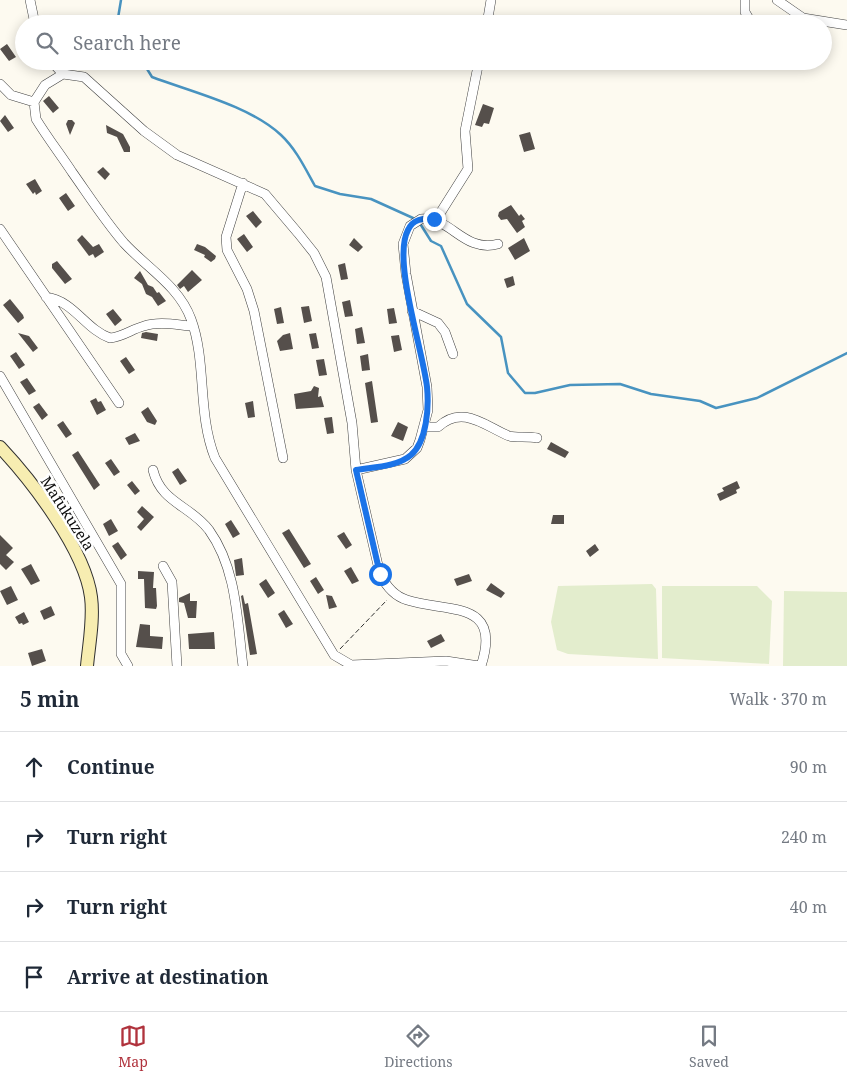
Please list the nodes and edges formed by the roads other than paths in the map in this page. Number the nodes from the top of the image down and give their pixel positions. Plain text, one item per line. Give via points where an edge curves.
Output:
1 (30, 0) edge
2 (490, 0) edge
3 (745, 0) edge
4 (777, 0) edge
5 (33, 15) edge
6 (488, 15) edge
7 (747, 15) edge
8 (799, 15) edge
9 (832, 23) edge
10 (847, 25) edge
11 (59, 70) edge
12 (477, 70) edge
13 (63, 74) junction
14 (0, 84) edge
15 (34, 102) junction
16 (243, 183) junction
17 (434, 219) junction
18 (0, 229) edge
19 (498, 244) dead end
20 (46, 297) junction
21 (412, 311) junction
22 (193, 326) junction
23 (453, 354) dead end
24 (0, 376) edge
25 (119, 403) dead end
26 (424, 427) junction
27 (537, 438) dead end
28 (0, 447) edge
29 (283, 458) dead end
30 (153, 470) dead end
31 (356, 470) junction
32 (163, 566) dead end
33 (87, 666) edge
34 (128, 666) edge
35 (177, 666) edge
36 (243, 666) edge
37 (480, 666) edge

1 - 5 street
2 - 6 street
3 - 7 street
4 - 8 street
9 - 10 street
11 - 13 street
12 - 17 street via 465,131 468,170 440,215
13 - 15 street via 45,85
13 - 16 street via 84,77 144,131 177,155
14 - 15 street via 11,95
15 - 22 street via 40,126 104,219 178,295
16 - 29 street via 226,237 227,250 254,310
16 - 31 street via 274,201 314,253 323,271 352,423
17 - 19 street via 472,243
17 - 21 street via 415,221 405,238 404,254
18 - 20 street
20 - 22 street via 63,302 93,329 110,338 153,324
20 - 25 street
21 - 23 street via 438,323
21 - 26 street via 427,387 428,410
22 - 37 street via 208,440 215,458 334,655 351,665 446,661
24 - 34 street via 121,584 121,654
26 - 27 street via 438,427 455,416 484,422 508,435
26 - 31 street via 417,448 405,459
28 - 33 main road, Mafukuzela via 41,499 82,565 92,598
30 - 36 street via 161,490 196,517 220,547 229,569
31 - 37 street via 380,574 388,588 406,600 452,607 474,618 482,625 487,638
32 - 35 street via 172,582

